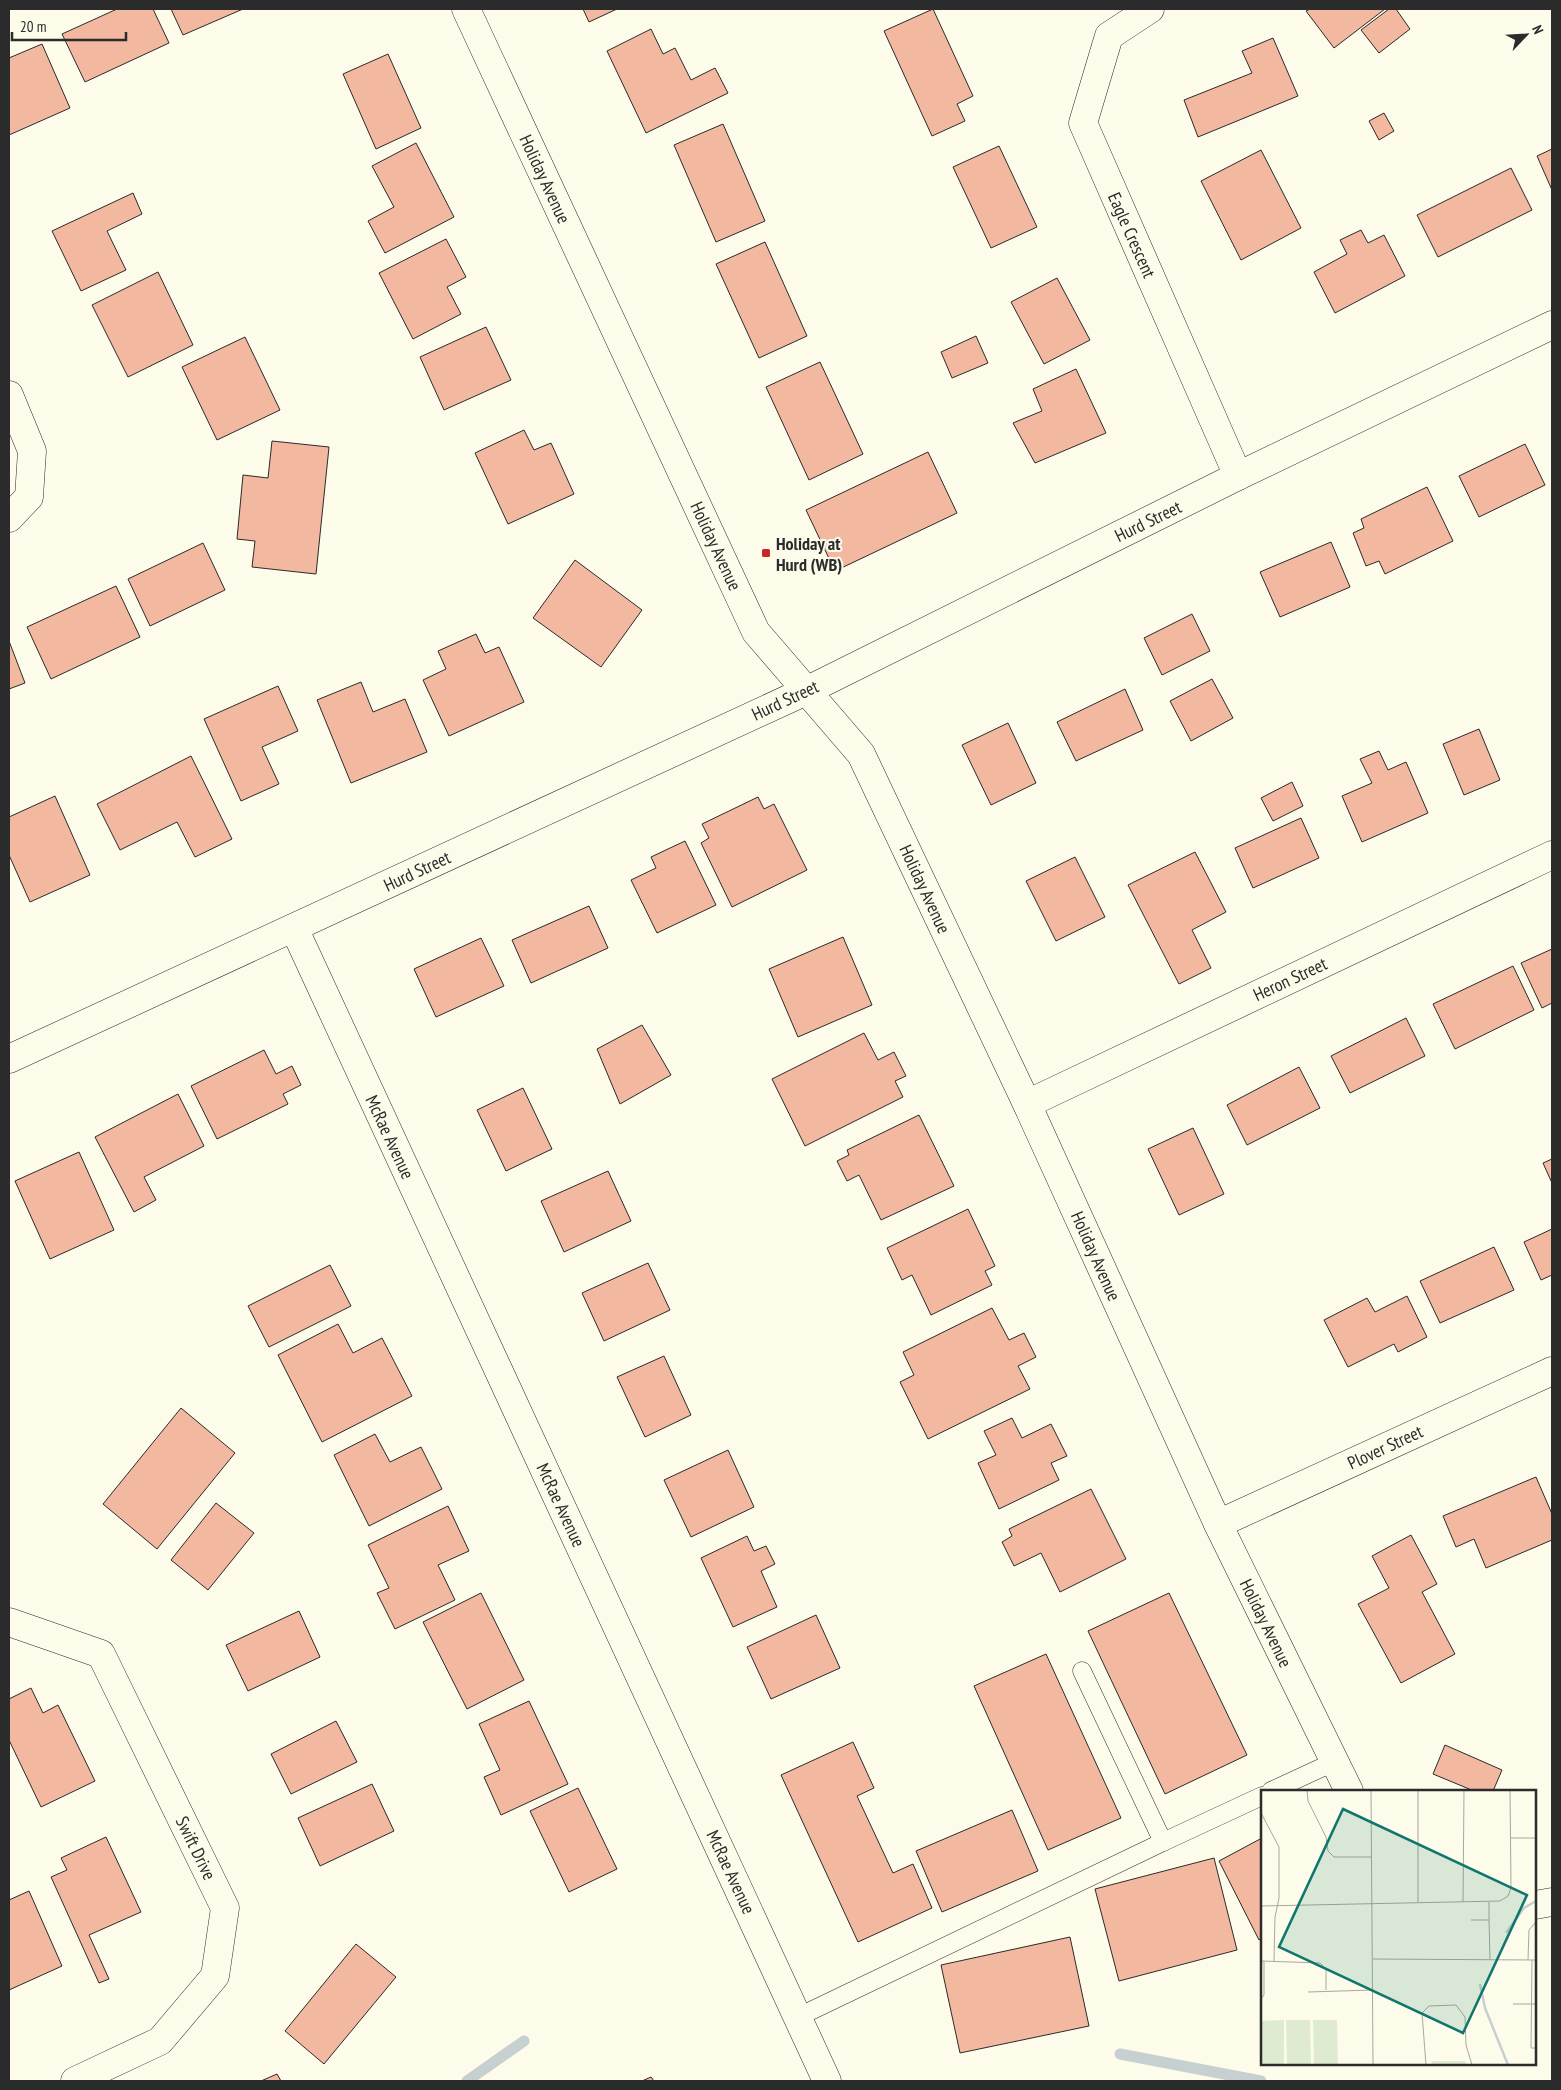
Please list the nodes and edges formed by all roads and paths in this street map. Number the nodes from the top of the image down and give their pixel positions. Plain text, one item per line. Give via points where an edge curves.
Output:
1 (466, 9) edge
2 (1150, 9) edge
3 (1552, 325) edge
4 (9, 395) edge
5 (1238, 476) junction
6 (9, 518) edge
7 (806, 691) junction
8 (1552, 854) edge
9 (294, 928) junction
10 (9, 1058) edge
11 (1027, 1104) junction
12 (1552, 1371) edge
13 (1218, 1524) junction
14 (9, 1622) edge
15 (1082, 1671) dead end
16 (1334, 1762) junction
17 (1273, 1790) edge
18 (1348, 1790) edge
19 (1261, 1796) edge
20 (1163, 1842) junction
21 (1552, 1902) edge
22 (1536, 1905) edge
23 (798, 2017) junction
24 (75, 2081) edge
25 (827, 2081) edge

1 - 7 street, Holiday Avenue via 756,632
2 - 5 street, Eagle Crescent via 1109,36 1083,123
3 - 5 street, Hurd Street
4 - 6 street via 32,451 29,498
5 - 7 street, Hurd Street
7 - 9 street, Hurd Street
7 - 11 street, Holiday Avenue via 861,754
8 - 11 street, Heron Street
9 - 10 street, Hurd Street
9 - 23 street, McRae Avenue
11 - 13 street, Holiday Avenue
12 - 13 street, Plover Street
13 - 16 street, Holiday Avenue
14 - 24 street, Swift Drive via 101,1654 225,1908 214,1976 160,2040
15 - 20 lane
16 - 17 lane
16 - 18 street, Holiday Avenue
19 - 20 lane
20 - 23 lane
21 - 22 street
23 - 25 street, McRae Avenue

